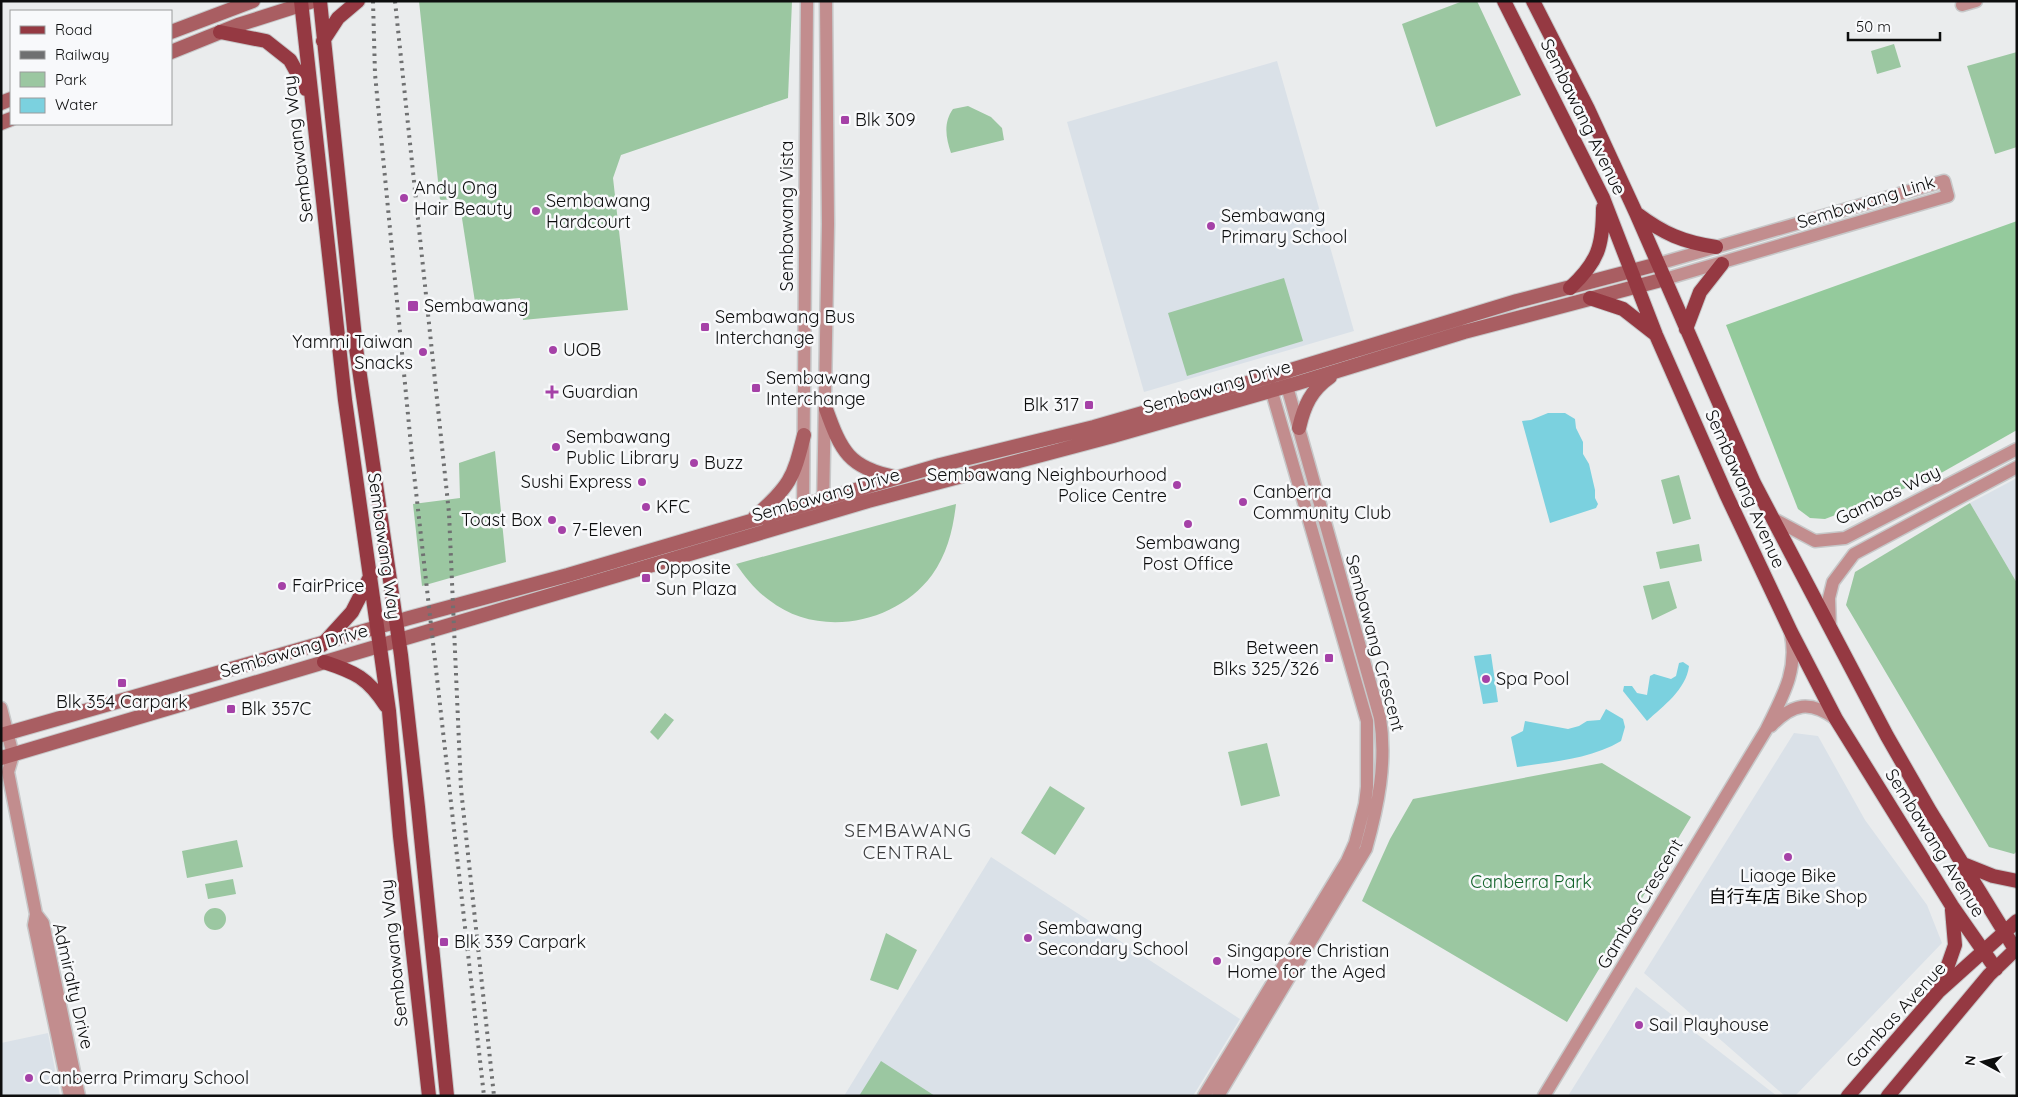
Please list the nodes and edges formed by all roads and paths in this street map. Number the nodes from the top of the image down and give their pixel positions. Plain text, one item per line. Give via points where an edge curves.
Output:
1 (253, 1) edge
2 (320, 1) edge
3 (358, 1) edge
4 (807, 1) edge
5 (826, 1) edge
6 (1504, 1) edge
7 (1533, 1) edge
8 (1976, 1) edge
9 (305, 3) edge
10 (1962, 5) dead end
11 (172, 32) edge
12 (220, 32) junction
13 (323, 41) junction
14 (172, 52) edge
15 (310, 97) junction
16 (1602, 198) junction
17 (1636, 212) junction
18 (1716, 247) junction
19 (1658, 264) junction
20 (1722, 264) junction
21 (1631, 272) junction
22 (1665, 279) junction
23 (1636, 286) junction
24 (1570, 288) junction
25 (1590, 298) junction
26 (1686, 329) junction
27 (1656, 335) junction
28 (1341, 369) junction
29 (1283, 372) junction
30 (1270, 384) junction
31 (1287, 386) junction
32 (826, 409) junction
33 (1299, 428) junction
34 (804, 435) junction
35 (2017, 449) edge
36 (2017, 467) edge
37 (898, 478) junction
38 (823, 499) junction
39 (803, 505) junction
40 (822, 514) junction
41 (1772, 518) junction
42 (753, 519) junction
43 (803, 520) junction
44 (370, 575) junction
45 (396, 622) junction
46 (377, 628) junction
47 (1830, 630) junction
48 (1791, 632) junction
49 (399, 640) junction
50 (322, 645) junction
51 (380, 645) junction
52 (324, 662) junction
53 (1, 708) edge
54 (389, 711) junction
55 (1836, 719) junction
56 (1766, 730) junction
57 (5, 734) edge
58 (7, 756) edge
59 (5, 768) edge
60 (418, 807) junction
61 (400, 836) junction
62 (1964, 864) junction
63 (2017, 882) edge
64 (1952, 906) junction
65 (36, 914) junction
66 (2017, 921) edge
67 (2004, 932) junction
68 (2016, 948) edge
69 (1983, 952) junction
70 (1996, 968) junction
71 (1939, 991) junction
72 (70, 1096) edge
73 (79, 1096) edge
74 (429, 1096) edge
75 (447, 1096) edge
76 (1204, 1096) edge
77 (1218, 1096) edge
78 (1544, 1096) edge
79 (1848, 1096) edge
80 (1888, 1096) edge

1 - 11 main road
2 - 13 main road, Sembawang Way
3 - 13 main road via 338,18
4 - 34 street, Sembawang Vista
5 - 32 street
6 - 16 main road, Sembawang Avenue
7 - 17 main road, Sembawang Avenue
8 - 10 street
9 - 12 main road
9 - 15 main road, Sembawang Way
12 - 14 main road
12 - 15 main road via 266,41 290,60
13 - 45 main road, Sembawang Way via 356,348
15 - 44 main road, Sembawang Way via 346,409
16 - 21 main road, Sembawang Avenue
16 - 24 main road via 1603,233 1598,254 1588,271
17 - 18 main road via 1674,237
17 - 19 main road, Sembawang Avenue
18 - 19 street, Sembawang Link
18 - 20 street, Sembawang Link via 1944,181 1948,196
19 - 21 main road, Sembawang Drive
19 - 22 main road, Sembawang Avenue
20 - 22 street, Sembawang Link
20 - 26 main road via 1700,292
21 - 23 main road, Sembawang Avenue
21 - 24 main road, Sembawang Drive
22 - 23 main road, Sembawang Drive
22 - 26 main road, Sembawang Avenue
23 - 25 main road, Sembawang Drive
23 - 27 main road, Sembawang Avenue
24 - 29 main road, Sembawang Drive via 1517,300
25 - 27 main road via 1623,309
25 - 28 main road, Sembawang Drive
26 - 41 main road, Sembawang Avenue
27 - 48 main road, Sembawang Avenue
28 - 31 main road, Sembawang Drive
28 - 33 main road via 1317,385 1303,411
29 - 30 main road, Sembawang Drive
29 - 31 street, Sembawang Crescent
30 - 31 main road, Sembawang Drive
30 - 37 main road, Sembawang Drive
30 - 40 main road, Sembawang Drive
30 - 76 street, Sembawang Crescent via 1367,721 1368,787 1357,836 1347,861
31 - 33 street, Sembawang Crescent
32 - 37 main road via 844,450 858,465
32 - 38 street
33 - 77 street, Sembawang Crescent via 1380,718 1383,766 1377,812 1366,849
34 - 39 street, Sembawang Vista
34 - 42 main road via 796,468 785,490
35 - 41 street, Gambas Way via 1845,538 1815,541
36 - 47 street, Gambas Way via 1854,554 1834,582 1829,598
37 - 38 main road, Sembawang Drive
38 - 39 main road, Sembawang Drive
38 - 40 street
39 - 42 main road, Sembawang Drive
39 - 43 street, Sembawang Vista
40 - 43 main road, Sembawang Drive
41 - 47 main road, Sembawang Avenue
42 - 45 main road, Sembawang Drive via 568,575
43 - 49 main road, Sembawang Drive
44 - 46 main road, Sembawang Way
44 - 50 main road via 352,612
45 - 46 main road, Sembawang Drive
45 - 49 main road, Sembawang Way
46 - 50 main road, Sembawang Drive
46 - 51 main road, Sembawang Way
47 - 62 main road, Sembawang Avenue via 1896,753
48 - 55 main road, Sembawang Avenue
48 - 56 street, Gambas Crescent via 1793,664 1788,684
49 - 51 main road, Sembawang Drive
49 - 60 main road, Sembawang Way
50 - 57 main road, Sembawang Drive
51 - 52 main road, Sembawang Drive
51 - 54 main road, Sembawang Way
52 - 54 main road via 361,676
52 - 58 main road, Sembawang Drive
53 - 57 street
54 - 61 main road, Sembawang Way
55 - 56 street, Gambas Crescent via 1815,707 1801,706 1783,715
55 - 64 main road, Sembawang Avenue
56 - 78 street, Gambas Crescent
57 - 58 street
58 - 59 street, Admiralty Drive
59 - 65 street, Admiralty Drive
60 - 61 main road via 413,806 405,813
60 - 75 main road, Sembawang Way
61 - 74 main road, Sembawang Way
62 - 63 main road
62 - 67 main road, Sembawang Avenue
64 - 69 main road, Sembawang Avenue
64 - 71 main road via 1955,945
65 - 72 street, Admiralty Drive via 34,925
65 - 73 street, Admiralty Drive via 43,923
66 - 67 main road, Gambas Avenue
67 - 68 main road, Sembawang Avenue
67 - 69 main road, Gambas Avenue
68 - 70 main road
69 - 70 main road, Sembawang Avenue
69 - 71 main road, Gambas Avenue
70 - 80 main road
71 - 79 main road, Gambas Avenue

